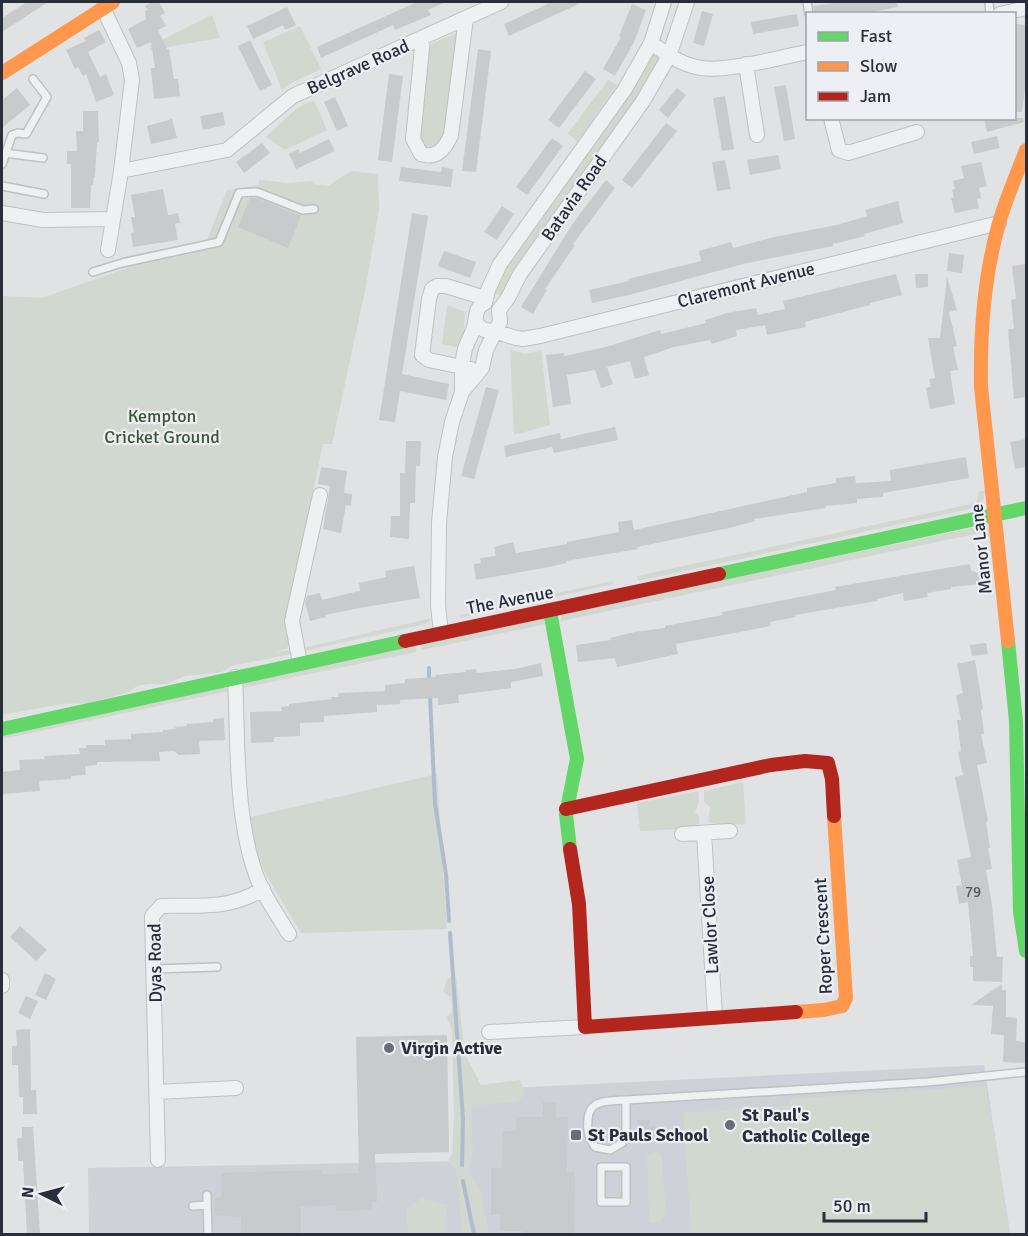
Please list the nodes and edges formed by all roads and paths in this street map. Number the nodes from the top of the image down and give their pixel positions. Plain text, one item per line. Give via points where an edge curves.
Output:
1 (501, 2) edge
2 (664, 2) edge
3 (687, 2) edge
4 (108, 4) edge
5 (1026, 8) edge
6 (1009, 12) edge
7 (466, 18) junction
8 (423, 38) junction
9 (651, 43) junction
10 (806, 52) edge
11 (669, 56) junction
12 (746, 64) junction
13 (2, 73) edge
14 (33, 79) dead end
15 (832, 120) edge
16 (917, 132) dead end
17 (757, 135) dead end
18 (1026, 150) edge
19 (5, 153) junction
20 (43, 158) dead end
21 (2, 164) edge
22 (121, 171) junction
23 (2, 186) edge
24 (1026, 187) edge
25 (1011, 188) junction
26 (44, 194) dead end
27 (314, 209) dead end
28 (2, 213) edge
29 (113, 219) junction
30 (999, 223) junction
31 (108, 250) joint
32 (105, 268) junction
33 (93, 272) dead end
34 (485, 300) junction
35 (500, 310) junction
36 (475, 323) junction
37 (494, 331) junction
38 (462, 367) junction
39 (482, 368) junction
40 (462, 392) junction
41 (320, 495) dead end
42 (1026, 508) edge
43 (996, 514) junction
44 (550, 611) junction
45 (441, 633) junction
46 (300, 663) junction
47 (235, 677) junction
48 (2, 729) edge
49 (566, 809) junction
50 (730, 831) dead end
51 (704, 833) junction
52 (682, 834) dead end
53 (263, 889) junction
54 (1023, 912) edge
55 (289, 934) dead end
56 (1026, 951) edge
57 (217, 967) dead end
58 (154, 969) junction
59 (2, 980) edge
60 (2, 986) edge
61 (716, 1017) junction
62 (585, 1027) junction
63 (489, 1032) dead end
64 (1026, 1072) edge
65 (236, 1088) dead end
66 (157, 1092) junction
67 (626, 1100) junction
68 (610, 1150) junction
69 (158, 1160) dead end
70 (610, 1167) junction
71 (207, 1195) dead end
72 (193, 1206) dead end
73 (207, 1206) junction
74 (208, 1234) edge

1 - 7 street, Belgrave Road
2 - 9 street, Batavia Road
3 - 11 street, Batavia Road
4 - 13 main road
4 - 22 street via 132,80
5 - 6 street
7 - 8 street, Belgrave Road
7 - 8 street via 451,135 443,150 429,156 421,154 413,139
8 - 22 street, Belgrave Road via 293,96 227,150
9 - 11 street
9 - 34 street, Batavia Road via 625,89 500,264
10 - 12 street
11 - 12 street via 697,68
11 - 35 street, Batavia Road via 643,101 520,274
12 - 17 street
14 - 19 lane via 47,97 26,134 12,135
15 - 16 street via 839,150 849,153
18 - 25 main road, Manor Lane
19 - 20 lane
19 - 21 lane
22 - 29 street
23 - 26 lane
24 - 25 street
25 - 30 main road, Manor Lane
27 - 32 lane via 303,210 257,192 239,194 219,242
28 - 29 street via 43,220
29 - 31 street
30 - 37 street, Claremont Avenue via 540,336 523,339
30 - 43 main road, Manor Lane via 980,346
31 - 32 lane
32 - 33 lane
34 - 35 street
34 - 36 street, Batavia Road via 477,310
34 - 38 street via 446,286 437,286 431,292 422,355
35 - 37 street, Batavia Road via 500,322
36 - 37 street via 483,330
36 - 38 street, Batavia Road
37 - 39 street, Batavia Road
38 - 39 street
38 - 40 street, Batavia Road
39 - 40 street, Batavia Road
40 - 45 street, Batavia Road via 452,422 439,523
41 - 46 street via 292,621
42 - 43 main road, The Avenue
43 - 44 main road, The Avenue
43 - 54 main road, Manor Lane via 1016,721
44 - 45 main road, The Avenue
44 - 49 main road via 577,759
45 - 46 main road, The Avenue
46 - 47 main road, The Avenue
47 - 48 main road, The Avenue
47 - 53 street via 243,831
49 - 61 main road, Roper Crescent via 759,768 809,760 828,763 846,998 842,1006 824,1010
49 - 62 main road via 577,886
50 - 51 street
51 - 52 street
51 - 61 street, Lawlor Close
53 - 55 street
53 - 58 street, Dyas Road via 229,904 161,906 152,916
54 - 56 main road, Manor Lane
57 - 58 lane
58 - 66 street, Dyas Road
59 - 60 street
61 - 62 main road, Roper Crescent
62 - 63 street
64 - 67 lane via 928,1082
65 - 66 street
66 - 69 street, Dyas Road
67 - 68 lane via 626,1132 622,1143
67 - 68 lane via 601,1102 592,1106 588,1114 587,1134 595,1147
68 - 70 lane
70 - 70 lane via 626,1167 626,1202 601,1202 601,1167
71 - 73 lane
72 - 73 lane
73 - 74 lane

